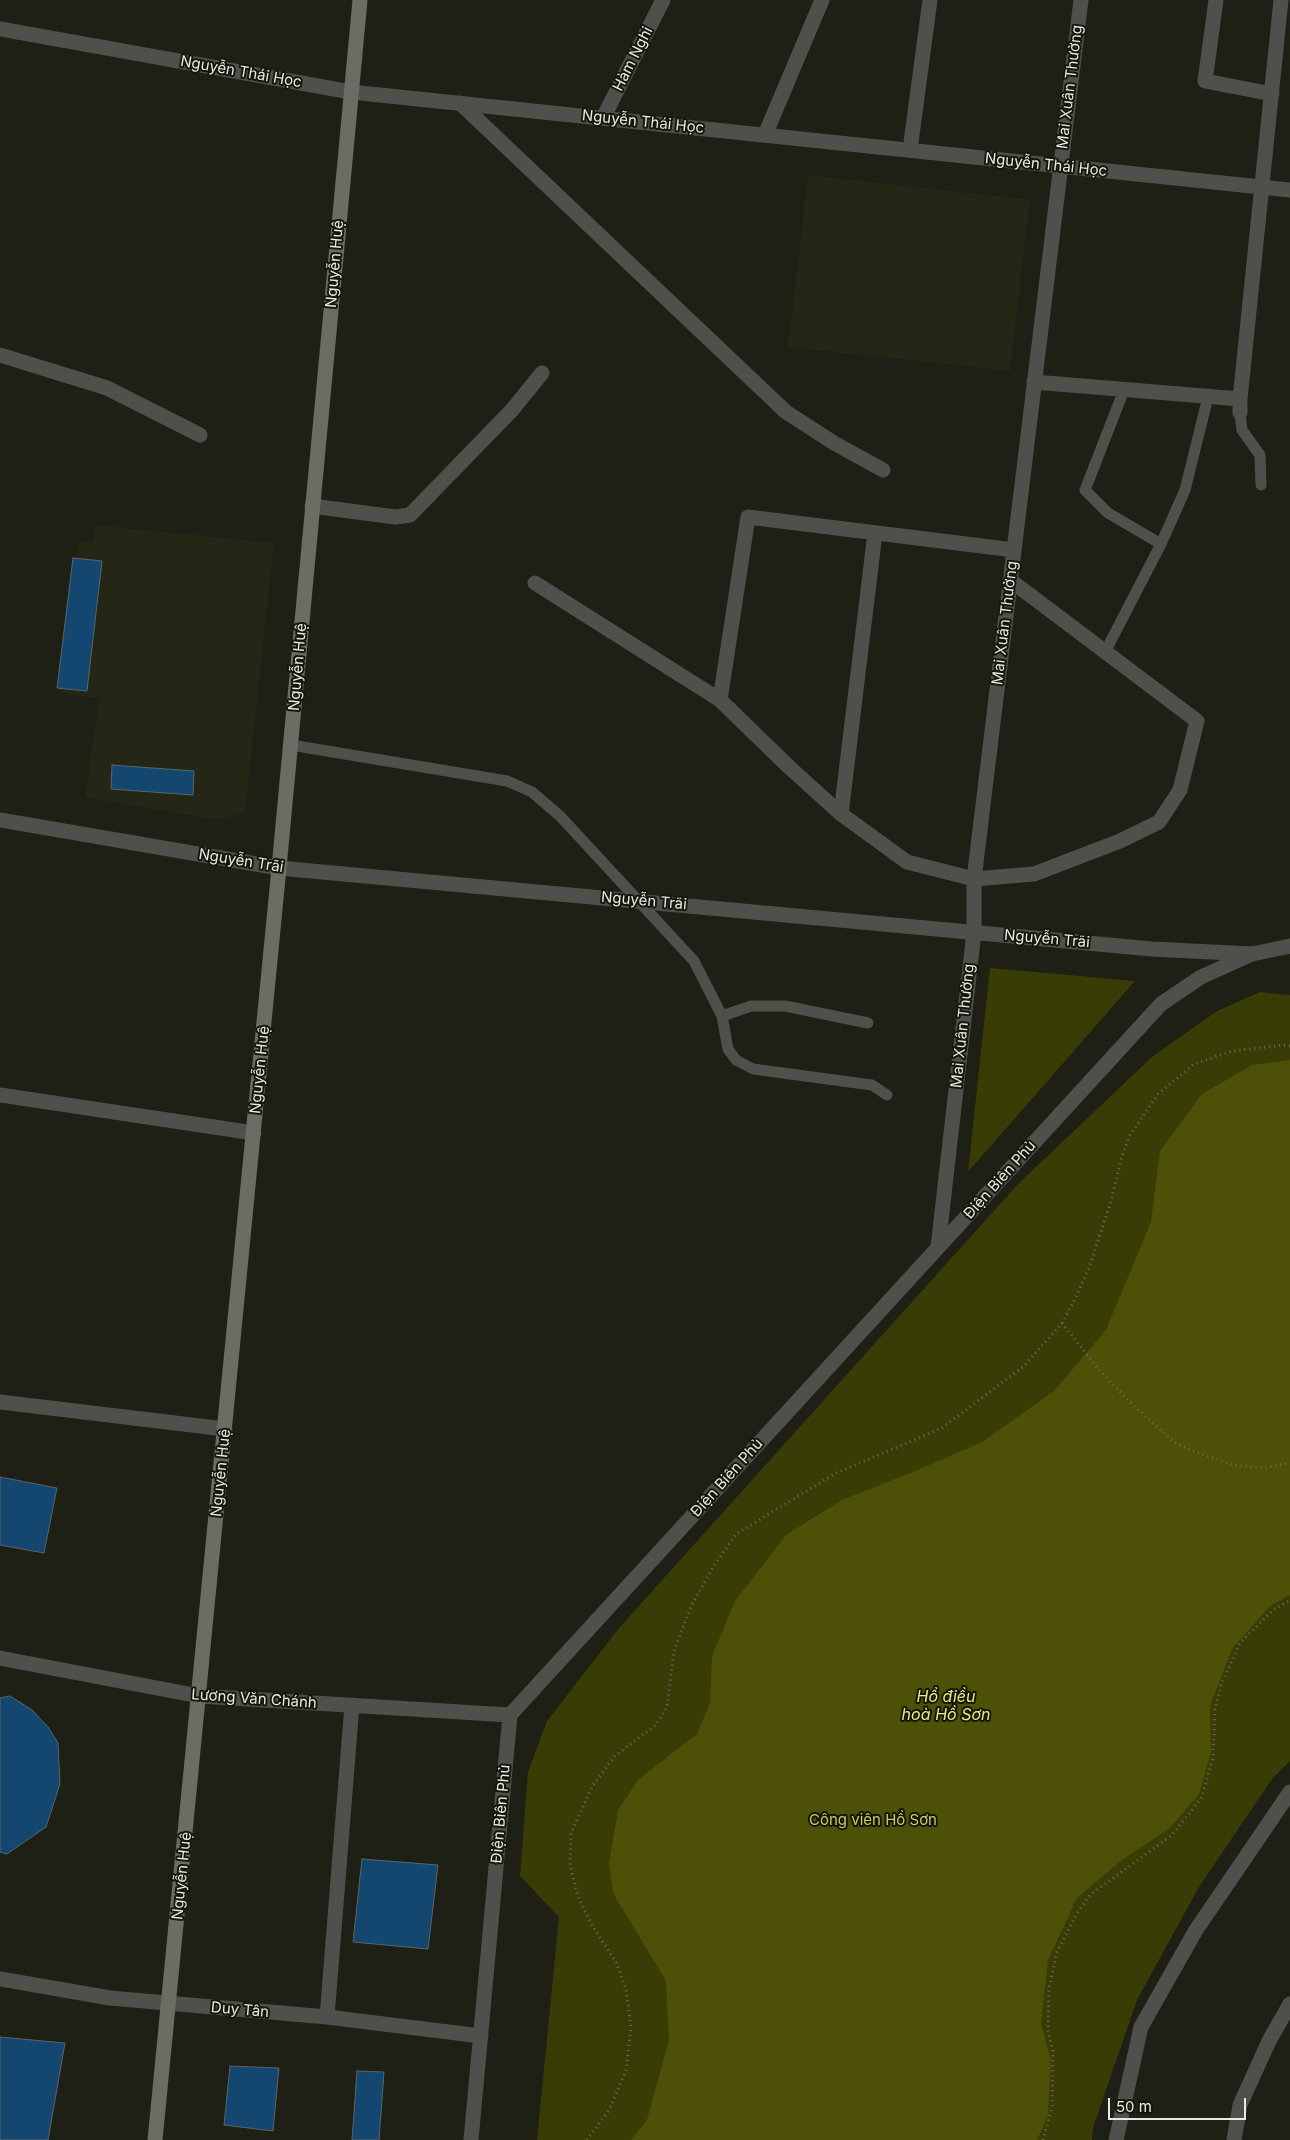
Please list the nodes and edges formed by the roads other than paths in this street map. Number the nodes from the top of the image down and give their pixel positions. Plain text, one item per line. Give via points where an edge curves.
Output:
1 (360, 0) edge
2 (663, 0) edge
3 (822, 0) edge
4 (930, 0) edge
5 (1080, 0) edge
6 (1216, 0) edge
7 (1281, 0) edge
8 (0, 29) edge
9 (351, 92) junction
10 (1272, 94) junction
11 (460, 103) junction
12 (603, 118) junction
13 (765, 135) junction
14 (910, 150) junction
15 (1061, 166) junction
16 (1262, 187) junction
17 (1290, 190) edge
18 (0, 355) edge
19 (542, 373) dead end
20 (1034, 382) junction
21 (1124, 390) junction
22 (1208, 397) junction
23 (1240, 406) junction
24 (200, 435) dead end
25 (883, 470) dead end
26 (1261, 485) dead end
27 (312, 506) junction
28 (874, 533) junction
29 (1161, 544) junction
30 (1014, 550) junction
31 (1010, 580) junction
32 (535, 583) dead end
33 (1105, 652) junction
34 (720, 700) junction
35 (291, 745) junction
36 (841, 814) junction
37 (0, 820) edge
38 (279, 868) junction
39 (974, 879) junction
40 (638, 900) junction
41 (974, 932) junction
42 (1289, 948) edge
43 (1252, 954) junction
44 (722, 1016) junction
45 (868, 1023) dead end
46 (0, 1095) edge
47 (887, 1095) dead end
48 (254, 1132) junction
49 (938, 1247) junction
50 (0, 1402) edge
51 (225, 1429) junction
52 (0, 1658) edge
53 (199, 1696) junction
54 (352, 1706) junction
55 (510, 1715) junction
56 (1290, 1792) edge
57 (0, 1979) edge
58 (169, 2003) junction
59 (1290, 2004) edge
60 (327, 2017) junction
61 (482, 2036) junction
62 (155, 2140) edge
63 (471, 2140) edge
64 (1116, 2140) edge
65 (1234, 2140) edge

1 - 9 main road, Nguyễn Huệ
2 - 12 street, Hàm Nghi
3 - 13 street
4 - 14 street
5 - 15 street, Mai Xuân Thưởng
6 - 10 street via 1205,81
7 - 10 street
8 - 9 street, Nguyễn Thái Học
9 - 11 street, Nguyễn Thái Học
9 - 27 main road, Nguyễn Huệ
10 - 16 street
11 - 12 street, Nguyễn Thái Học
11 - 25 street via 786,412
12 - 13 street, Nguyễn Thái Học
13 - 14 street, Nguyễn Thái Học
14 - 15 street, Nguyễn Thái Học
15 - 16 street, Nguyễn Thái Học
15 - 20 street, Mai Xuân Thưởng
16 - 17 street, Nguyễn Thái Học
16 - 23 street
18 - 24 street via 107,388
19 - 27 street via 512,410 410,515 394,517
20 - 21 street
20 - 30 street, Mai Xuân Thưởng
21 - 22 street
21 - 29 lane via 1086,490 1108,513
22 - 23 street
22 - 29 lane via 1185,490
23 - 26 lane via 1242,430 1260,455
27 - 35 main road, Nguyễn Huệ
28 - 30 street
28 - 34 street via 748,517
28 - 36 street
29 - 33 lane
30 - 31 street, Mai Xuân Thưởng
31 - 33 street
31 - 39 street, Mai Xuân Thưởng
32 - 34 street
33 - 39 street via 1197,721 1180,790 1159,822 1120,841 1034,874
34 - 36 street
35 - 38 main road, Nguyễn Huệ
35 - 40 lane via 507,781 532,792 560,816
36 - 39 street via 907,862
37 - 38 street, Nguyễn Trãi
38 - 40 street, Nguyễn Trãi
38 - 48 main road, Nguyễn Huệ
39 - 41 street, Mai Xuân Thưởng
40 - 41 street, Nguyễn Trãi
40 - 44 lane via 694,962
41 - 43 street, Nguyễn Trãi via 1152,949
41 - 49 street, Mai Xuân Thưởng
42 - 43 street, Nguyễn Trãi
43 - 49 street, Điện Biên Phủ via 1201,977 1161,1004
44 - 45 lane via 752,1006 785,1006
44 - 47 lane via 728,1049 736,1060 753,1069 872,1085
46 - 48 street
48 - 51 main road, Nguyễn Huệ
49 - 55 street, Điện Biên Phủ
50 - 51 street
51 - 53 main road, Nguyễn Huệ
52 - 53 street, Lương Văn Chánh
53 - 54 street, Lương Văn Chánh
53 - 58 main road, Nguyễn Huệ
54 - 55 street, Lương Văn Chánh
54 - 60 street
55 - 61 street, Điện Biên Phủ
56 - 64 street via 1196,1930 1140,2028
57 - 58 street, Duy Tân via 110,1998
58 - 60 street, Duy Tân
58 - 62 main road, Nguyễn Huệ
59 - 65 street via 1240,2105
60 - 61 street, Duy Tân
61 - 63 street, Điện Biên Phủ

